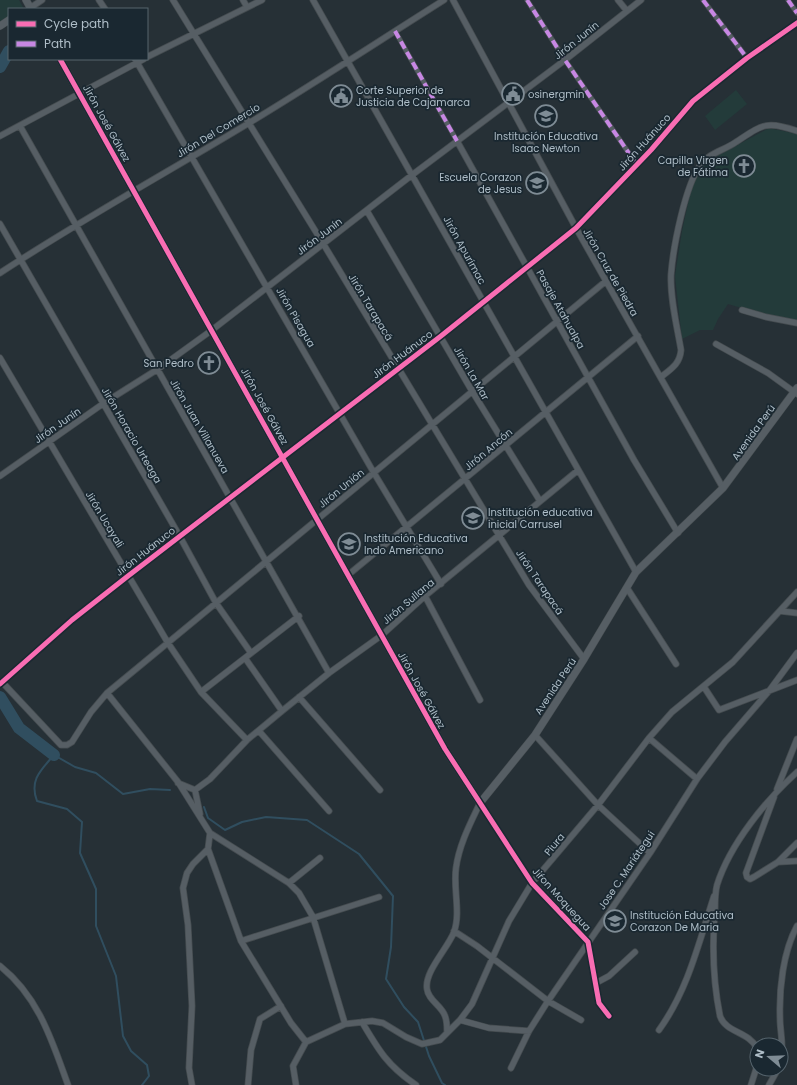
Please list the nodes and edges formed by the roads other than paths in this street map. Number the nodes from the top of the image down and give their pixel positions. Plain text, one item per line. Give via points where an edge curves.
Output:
1 (26, 0) edge
2 (42, 0) edge
3 (172, 0) edge
4 (243, 0) edge
5 (262, 0) edge
6 (313, 0) edge
7 (444, 0) edge
8 (453, 0) edge
9 (527, 0) edge
10 (618, 0) edge
11 (641, 0) edge
12 (703, 0) edge
13 (788, 0) edge
14 (247, 7) junction
15 (30, 8) edge
16 (627, 11) junction
17 (797, 14) edge
18 (797, 23) edge
19 (395, 31) junction
20 (194, 34) junction
21 (148, 57) edge
22 (747, 58) junction
23 (61, 60) edge
24 (565, 60) junction
25 (136, 61) edge
26 (348, 62) junction
27 (80, 93) junction
28 (509, 103) junction
29 (248, 123) junction
30 (20, 126) junction
31 (797, 131) edge
32 (0, 136) edge
33 (457, 141) junction
34 (190, 157) junction
35 (637, 165) junction
36 (412, 175) junction
37 (135, 192) junction
38 (367, 211) junction
39 (0, 224) edge
40 (76, 225) junction
41 (576, 228) junction
42 (324, 245) junction
43 (20, 260) junction
44 (527, 267) junction
45 (0, 273) edge
46 (606, 281) junction
47 (267, 286) junction
48 (484, 301) junction
49 (742, 310) dead end
50 (557, 322) junction
51 (797, 323) edge
52 (212, 330) junction
53 (440, 336) junction
54 (638, 336) junction
55 (716, 344) dead end
56 (515, 356) junction
57 (0, 358) edge
58 (158, 369) junction
59 (397, 369) junction
60 (588, 377) junction
61 (661, 377) junction
62 (472, 391) junction
63 (796, 391) edge
64 (104, 403) junction
65 (340, 412) junction
66 (545, 414) junction
67 (432, 425) junction
68 (48, 442) junction
69 (505, 446) junction
70 (283, 456) junction
71 (577, 471) junction
72 (374, 473) junction
73 (0, 476) edge
74 (465, 480) junction
75 (723, 488) junction
76 (230, 496) junction
77 (540, 501) junction
78 (317, 519) junction
79 (406, 527) junction
80 (678, 533) junction
81 (179, 535) junction
82 (499, 536) junction
83 (266, 561) junction
84 (636, 572) junction
85 (128, 576) junction
86 (348, 576) junction
87 (441, 584) junction
88 (627, 588) junction
89 (797, 592) edge
90 (425, 596) junction
91 (216, 603) junction
92 (780, 611) junction
93 (797, 613) edge
94 (299, 616) junction
95 (382, 635) junction
96 (168, 643) junction
97 (251, 653) junction
98 (797, 653) edge
99 (245, 658) junction
100 (584, 659) junction
101 (676, 664) dead end
102 (329, 673) junction
103 (797, 680) edge
104 (1, 683) edge
105 (704, 687) junction
106 (769, 691) junction
107 (201, 692) junction
108 (107, 693) junction
109 (299, 697) junction
110 (480, 700) dead end
111 (282, 710) junction
112 (259, 731) junction
113 (535, 735) junction
114 (649, 738) junction
115 (797, 739) edge
116 (247, 740) junction
117 (797, 772) edge
118 (697, 779) junction
119 (178, 782) junction
120 (195, 790) junction
121 (380, 790) dead end
122 (776, 790) junction
123 (480, 803) junction
124 (598, 805) junction
125 (329, 811) dead end
126 (200, 817) junction
127 (210, 833) junction
128 (797, 844) edge
129 (208, 849) junction
130 (650, 853) junction
131 (320, 858) dead end
132 (797, 861) edge
133 (778, 862) junction
134 (289, 883) junction
135 (532, 883) junction
136 (717, 886) junction
137 (380, 897) dead end
138 (313, 917) junction
139 (796, 929) edge
140 (454, 931) junction
141 (241, 941) junction
142 (588, 942) junction
143 (635, 952) dead end
144 (493, 958) junction
145 (0, 966) edge
146 (596, 983) junction
147 (548, 1001) junction
148 (281, 1006) junction
149 (609, 1016) dead end
150 (460, 1020) junction
151 (581, 1020) dead end
152 (362, 1022) junction
153 (345, 1024) junction
154 (659, 1030) dead end
155 (447, 1031) junction
156 (529, 1031) junction
157 (781, 1037) edge
158 (749, 1038) edge
159 (306, 1042) junction
160 (511, 1068) dead end
161 (68, 1085) edge
162 (192, 1085) edge
163 (248, 1085) edge
164 (296, 1085) edge
165 (416, 1085) edge

1 - 15 street
2 - 15 street
3 - 20 street, Jirón Tarapacá
4 - 14 street
5 - 14 street
6 - 26 street, Jirón Apurímac
7 - 19 street, Jirón Del Comercio
8 - 28 street, Jirón Cruz de Piedra
9 - 24 street
10 - 16 street
11 - 16 street, Jirón Junín
12 - 22 street
13 - 17 street
14 - 20 street
16 - 24 street, Jirón Junín
18 - 22 street, Jirón Huánuco
19 - 26 street, Jirón Del Comercio
19 - 33 street, Pasaje Atahualpa
20 - 21 street
20 - 29 street, Jirón Tarapacá
22 - 35 street, Jirón Huánuco via 693,100
23 - 27 street, Jirón José Gálvez
24 - 28 street, Jirón Junín
24 - 35 street
25 - 27 street
25 - 34 street, Jirón Pisagua
26 - 29 street, Jirón Del Comercio
26 - 36 street, Jirón Apurímac
27 - 30 street
27 - 37 street, Jirón José Gálvez
28 - 33 street, Jirón Junín
28 - 41 street, Jirón Cruz de Piedra
29 - 34 street, Jirón Del Comercio
29 - 42 street, Jirón Tarapacá
30 - 32 street
30 - 40 street, Jirón Juan Villanueva
31 - 61 street via 765,124 713,154 701,164 690,185 679,226 671,275 680,357 678,363
33 - 36 street, Jirón Junín
33 - 44 street, Pasaje Atahualpa
34 - 37 street, Jirón Del Comercio
34 - 47 street, Jirón Pisagua
35 - 41 street, Jirón Huánuco
36 - 38 street, Jirón Junín
36 - 48 street, Jirón Apurímac
37 - 40 street, Jirón Del Comercio
37 - 52 street, Jirón José Gálvez
38 - 42 street, Jirón Junín
38 - 53 street, Jirón La Mar
39 - 43 street, Jirón Horacio Urteaga
40 - 43 street, Jirón Del Comercio
40 - 58 street, Jirón Juan Villanueva
41 - 44 street, Jirón Huánuco
41 - 46 street, Jirón Cruz de Piedra
42 - 47 street, Jirón Junín
42 - 59 street, Jirón Tarapacá
43 - 45 street, Jirón Del Comercio
43 - 64 street, Jirón Horacio Urteaga
44 - 48 street, Jirón Huánuco
44 - 50 street, Pasaje Atahualpa
46 - 50 street, Jirón Unión
46 - 54 street, Jirón Cruz de Piedra
47 - 52 street, Jirón Junín
47 - 65 street, Jirón Pisagua
48 - 53 street, Jirón Huánuco
48 - 56 street, Jirón Apurímac
49 - 51 street
50 - 56 street, Jirón Unión
50 - 60 street, Pasaje Atahualpa
52 - 58 street, Jirón Junín
52 - 70 street, Jirón José Gálvez
53 - 59 street, Jirón Huánuco
53 - 62 street, Jirón La Mar
54 - 60 street, Jirón Ancón
54 - 61 street, Jirón Cruz de Piedra
55 - 63 street
56 - 62 street, Jirón Unión
56 - 66 street, Jirón Apurímac
57 - 68 street, Jirón Ucayali
58 - 64 street, Jirón Junín
58 - 76 street, Jirón Juan Villanueva
59 - 65 street, Jirón Huánuco
59 - 67 street, Jirón Tarapacá
60 - 66 street, Jirón Ancón
60 - 80 street, Pasaje Atahualpa
61 - 75 street, Jirón Cruz de Piedra
62 - 67 street, Jirón Unión
62 - 69 street, Jirón La Mar
63 - 75 street, Avenida Perú
64 - 68 street, Jirón Junín
64 - 81 street, Jirón Horacio Urteaga
65 - 70 street, Jirón Huánuco
65 - 72 street, Jirón Pisagua
66 - 69 street, Jirón Ancón
66 - 71 street, Jirón Apurímac
67 - 72 street, Jirón Unión
67 - 74 street, Jirón Tarapacá
68 - 73 street, Jirón Junín
68 - 85 street, Jirón Ucayali
69 - 74 street, Jirón Ancón
69 - 77 street, Jirón La Mar
70 - 76 street, Jirón Huánuco
70 - 78 street, Jirón José Gálvez
71 - 77 street, Jirón Sullana
71 - 84 street, Jirón Apurímac
72 - 78 street, Jirón Unión
72 - 79 street, Jirón Pisagua
74 - 79 street, Jirón Ancón
74 - 82 street, Jirón Tarapacá
75 - 80 street, Avenida Perú
76 - 81 street, Jirón Huánuco
76 - 83 street, Jirón Juan Villanueva
77 - 82 street, Jirón Sullana
78 - 83 street, Jirón Unión
78 - 86 street, Jirón José Gálvez
79 - 86 street, Jirón Ancón
79 - 87 street, Jirón Pisagua
80 - 84 street, Avenida Perú
81 - 85 street, Jirón Huánuco
81 - 91 street, Jirón Horacio Urteaga
82 - 87 street, Jirón Sullana
82 - 100 street, Jirón Tarapacá via 529,585
83 - 91 street, Jirón Unión
83 - 94 street, Jirón Juan Villanueva
84 - 88 street, Avenida Perú
85 - 96 street, Jirón Ucayali
85 - 104 street, Jirón Huánuco via 72,620
86 - 95 street, Jirón José Gálvez
87 - 90 street, Jirón Sullana
88 - 100 street, Avenida Perú
88 - 101 street
89 - 92 street
90 - 95 street, Jirón Sullana
90 - 110 street
91 - 96 street, Jirón Unión
91 - 97 street, Jirón Horacio Urteaga
92 - 93 street
92 - 105 street via 732,662
94 - 97 street
94 - 102 street, Jirón Juan Villanueva
95 - 102 street, Jirón Sullana
95 - 123 street, Jirón José Gálvez via 445,749
96 - 107 street, Jirón Ucayali
96 - 108 street, Jirón Unión
97 - 99 street
98 - 106 street, Jose C. Mariátegui
99 - 107 street
99 - 111 street
100 - 113 street, Avenida Perú
102 - 109 street, Jirón Sullana
103 - 106 street
104 - 108 street, Jirón Unión via 61,745 67,745 76,738 91,712
105 - 106 street via 719,710
105 - 114 street, Piura via 672,712
106 - 118 street, Jose C. Mariátegui
107 - 116 street, Jirón Ucayali
108 - 119 street
109 - 111 street, Jirón Sullana
109 - 121 street
111 - 112 street, Jirón Sullana
112 - 116 street, Jirón Sullana
112 - 125 street
113 - 123 street, Avenida Perú
113 - 124 street
114 - 118 street
114 - 124 street, Piura
115 - 122 street
116 - 120 street, Jirón Sullana via 210,779
117 - 122 street
118 - 130 street, Jose C. Mariátegui
119 - 120 street
119 - 126 street
120 - 126 street
122 - 133 street via 746,873 747,877 750,879
122 - 136 street via 747,828
123 - 135 street, Jiŕon Moquegua
123 - 140 street, Avenida Perú via 466,832 456,868
124 - 130 street
124 - 135 street, Piura
126 - 127 street
127 - 129 street
127 - 134 street
128 - 133 street
129 - 141 street
129 - 162 street via 192,864 183,888 188,925 192,1006 189,1068
130 - 142 street, Jose C. Mariátegui
131 - 134 street
132 - 133 street
134 - 138 street via 299,893
135 - 142 street, Jiŕon Moquegua
135 - 144 street, Piura via 509,921
136 - 154 street via 691,969
136 - 158 street via 713,956 720,1016 727,1028
137 - 138 street
138 - 141 street
138 - 153 street
139 - 157 street via 788,945 782,986
140 - 144 street
140 - 155 street, Avenida Perú via 427,983 430,996 445,1015
141 - 148 street
142 - 146 street, Jiŕon Moquegua
142 - 147 street, Jose C. Mariátegui
143 - 146 street via 609,976
144 - 147 street
144 - 150 street, Piura via 472,1004
145 - 161 street via 12,976 34,1004 48,1028
146 - 149 street, Jiŕon Moquegua via 599,1003
147 - 151 street
147 - 156 street, Jose C. Mariátegui
148 - 159 street
148 - 163 street via 260,1020 250,1050
150 - 155 street, Piura
150 - 156 street via 489,1028
152 - 153 street
152 - 155 street, Piura via 383,1023 406,1037 425,1044 440,1040
152 - 165 street via 386,1059 399,1074
153 - 159 street
156 - 160 street, Jose C. Mariátegui
159 - 164 street via 293,1066

